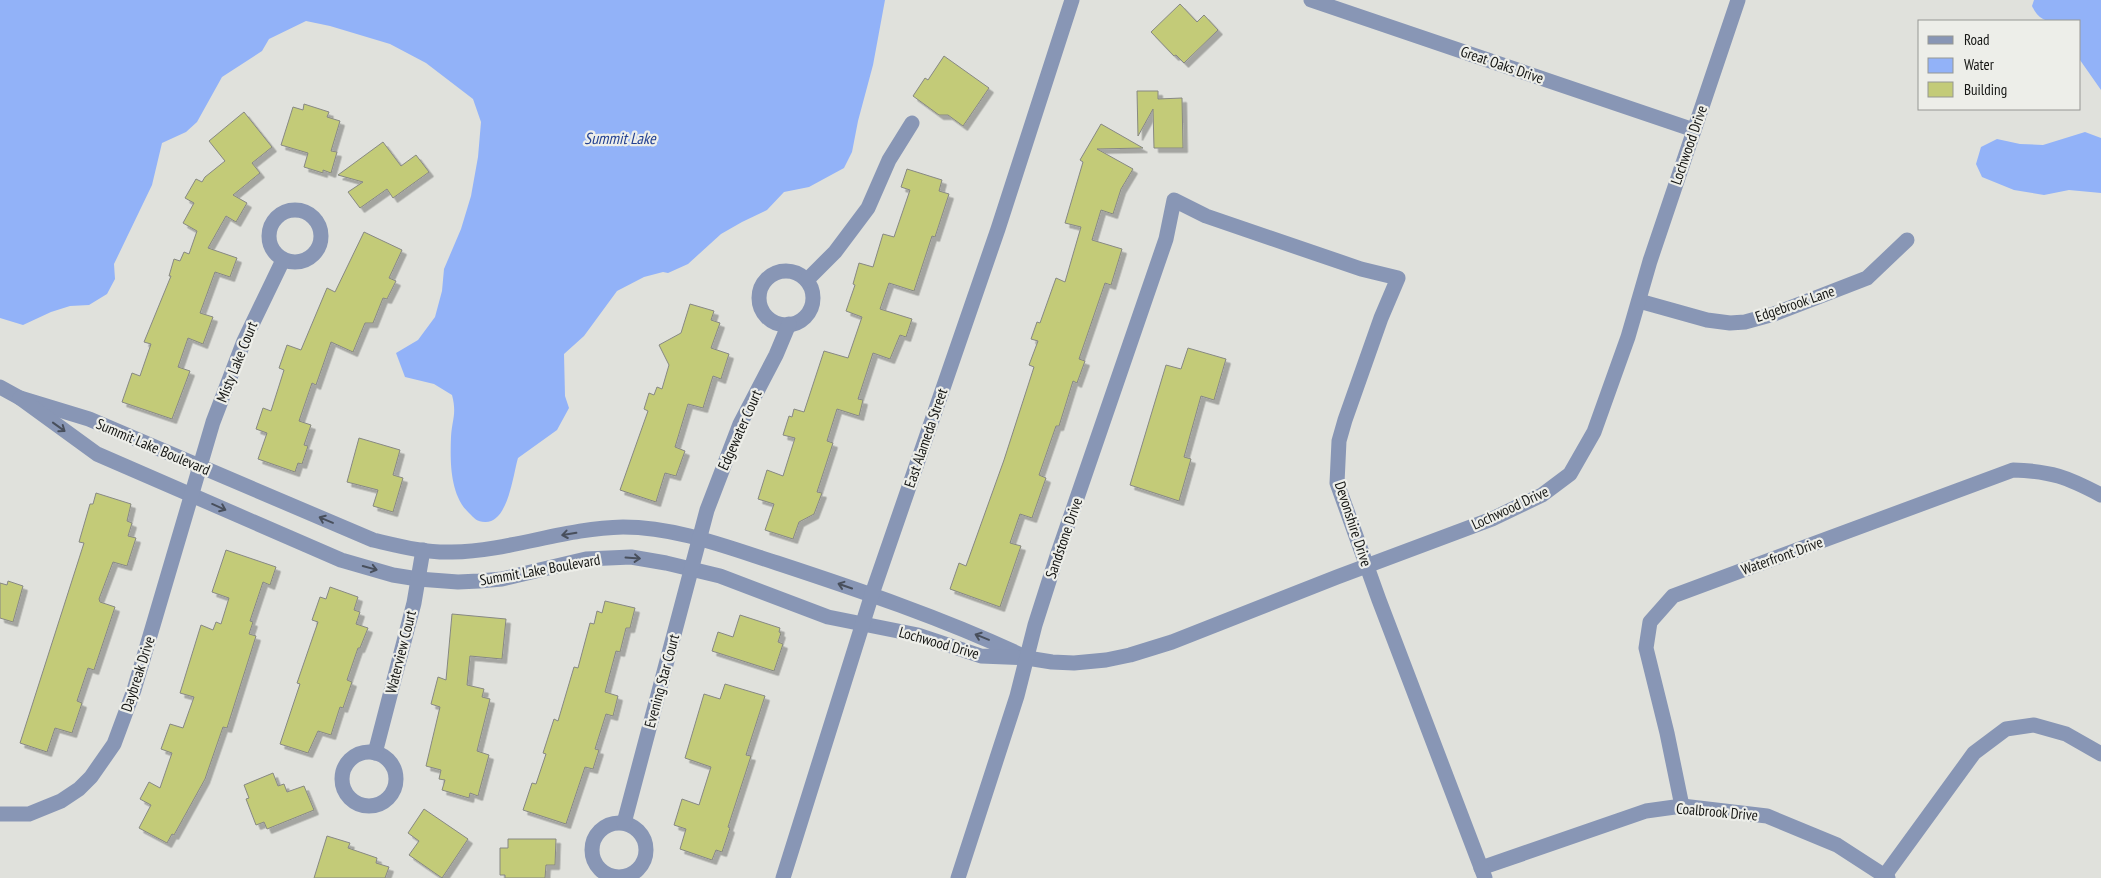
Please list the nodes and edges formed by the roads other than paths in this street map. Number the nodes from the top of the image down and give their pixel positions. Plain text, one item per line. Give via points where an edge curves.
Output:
1 (1072, 0) edge
2 (1311, 0) edge
3 (1738, 0) edge
4 (912, 123) dead end
5 (1694, 130) junction
6 (1174, 200) joint
7 (1908, 240) dead end
8 (283, 260) dead end
9 (807, 280) junction
10 (1638, 301) junction
11 (789, 324) junction
12 (0, 387) edge
13 (20, 398) junction
14 (200, 467) junction
15 (2101, 494) edge
16 (192, 495) junction
17 (698, 538) junction
18 (423, 550) junction
19 (1367, 566) junction
20 (690, 568) junction
21 (418, 579) junction
22 (872, 594) junction
23 (891, 603) joint
24 (862, 624) junction
25 (882, 628) joint
26 (1027, 658) junction
27 (375, 753) dead end
28 (2101, 754) edge
29 (1682, 806) junction
30 (0, 814) edge
31 (624, 823) dead end
32 (1483, 873) edge
33 (1885, 877) edge
34 (783, 878) edge
35 (958, 878) edge

1 - 22 street, East Alameda Street
2 - 5 street, Great Oaks Drive
3 - 5 street, Lochwood Drive
4 - 9 street via 889,160 868,208 835,252
5 - 10 street, Lochwood Drive
6 - 19 street, Devonshire Drive via 1206,216 1361,269 1398,278 1339,441 1338,483
6 - 26 street, Sandstone Drive via 1166,239 1057,556
7 - 10 street, Edgebrook Lane via 1867,278 1745,322 1707,320
8 - 14 street, Misty Lake Court via 230,376
9 - 11 street via 812,290 811,308 803,318
9 - 11 street via 790,271 777,272 763,284 759,294 764,313 775,322
10 - 19 street, Lochwood Drive via 1594,432 1570,474 1542,495 1492,519
11 - 17 street, Edgewater Court via 740,424
12 - 13 street, Summit Lake Boulevard
13 - 14 street, Summit Lake Boulevard via 89,419
13 -> 16 street, Summit Lake Boulevard via 96,454
14 - 16 street, Daybreak Drive
18 -> 14 street, Summit Lake Boulevard via 374,540
15 - 29 street, Waterfront Drive via 2070,478 2043,471 2013,470 1673,596 1650,622 1646,648
16 -> 21 street, Summit Lake Boulevard via 341,560
16 - 30 street, Daybreak Drive via 134,690 104,760 79,789 61,801 29,814
17 -> 18 street, Summit Lake Boulevard via 675,532 624,527 565,534 483,550 450,553
17 - 20 street, Evening Star Court
22 -> 17 street, Summit Lake Boulevard
18 - 21 street, Waterview Court
19 - 26 street, Lochwood Drive via 1130,656 1074,662
19 - 32 street, Devonshire Drive
21 -> 20 street, Summit Lake Boulevard via 458,582 502,579 586,559 623,557
20 - 24 street, Summit Lake Boulevard via 828,617
20 - 31 street, Evening Star Court
21 - 27 street, Waterview Court
22 - 23 street, Summit Lake Boulevard
22 - 24 street, East Alameda Street
26 -> 23 street, Lochwood Drive via 985,638
24 - 25 street, Summit Lake Boulevard
24 - 34 street, East Alameda Street
25 - 26 street, Lochwood Drive via 918,635 980,656
26 - 35 street, Sandstone Drive via 1018,696
28 - 33 street via 2066,734 2034,725 2006,729 1974,753
29 - 32 street, Coalbrook Drive via 1646,811
29 - 33 street, Coalbrook Drive via 1767,816 1837,845

